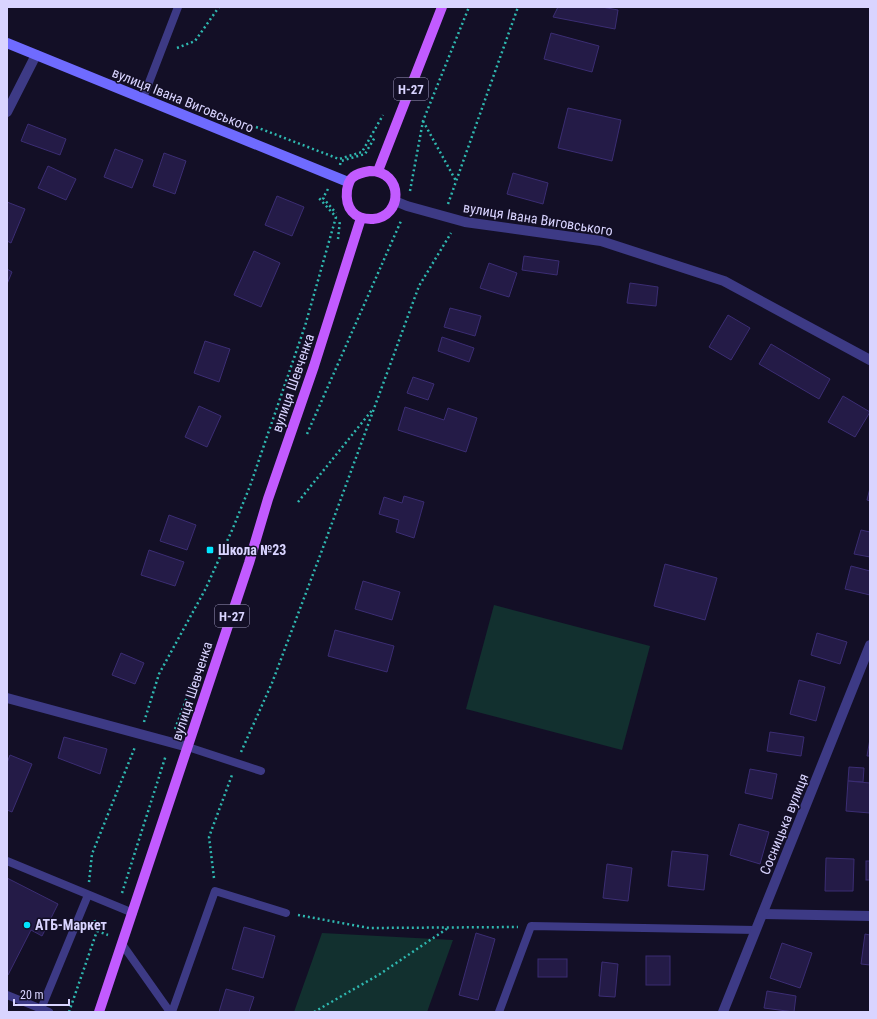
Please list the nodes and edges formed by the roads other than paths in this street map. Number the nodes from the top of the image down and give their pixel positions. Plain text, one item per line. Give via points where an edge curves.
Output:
1 (178, 7) edge
2 (442, 7) edge
3 (7, 43) edge
4 (36, 55) junction
5 (143, 98) junction
6 (7, 112) edge
7 (378, 171) junction
8 (348, 182) junction
9 (395, 201) junction
10 (361, 218) junction
11 (870, 360) edge
12 (870, 645) edge
13 (7, 698) edge
14 (188, 747) junction
15 (261, 771) dead end
16 (7, 861) edge
17 (88, 895) junction
18 (133, 913) junction
19 (286, 913) road end
20 (763, 914) junction
21 (870, 916) edge
22 (756, 930) junction
23 (122, 944) junction
24 (7, 994) edge
25 (45, 1011) edge
26 (99, 1012) edge
27 (171, 1012) edge
28 (499, 1012) edge
29 (723, 1012) edge

1 - 5 lane
2 - 7 main road, Н-27
3 - 4 street, вулиця Івана Виговського
4 - 5 street, вулиця Івана Виговського
4 - 6 street
5 - 8 street, вулиця Івана Виговського
7 - 8 main road via 360,173
7 - 9 main road via 392,180 396,187
8 - 10 main road via 348,206
9 - 10 main road via 390,211 382,216 374,219
9 - 11 street, вулиця Івана Виговського via 472,224 601,241 724,281
10 - 14 main road, вулиця Шевченка / Н-27
12 - 20 street, Сосницька вулиця
13 - 14 street
14 - 15 lane
14 - 18 main road, вулиця Шевченка / Н-27
16 - 17 lane
17 - 18 lane
17 - 25 lane
18 - 23 main road, вулиця Шевченка / Н-27
19 - 27 lane via 215,891
20 - 21 street
20 - 22 street, Сосницька вулиця
22 - 28 lane via 531,926
22 - 29 street, Сосницька вулиця
23 - 26 main road, вулиця Шевченка / Н-27
23 - 27 lane
24 - 25 lane

